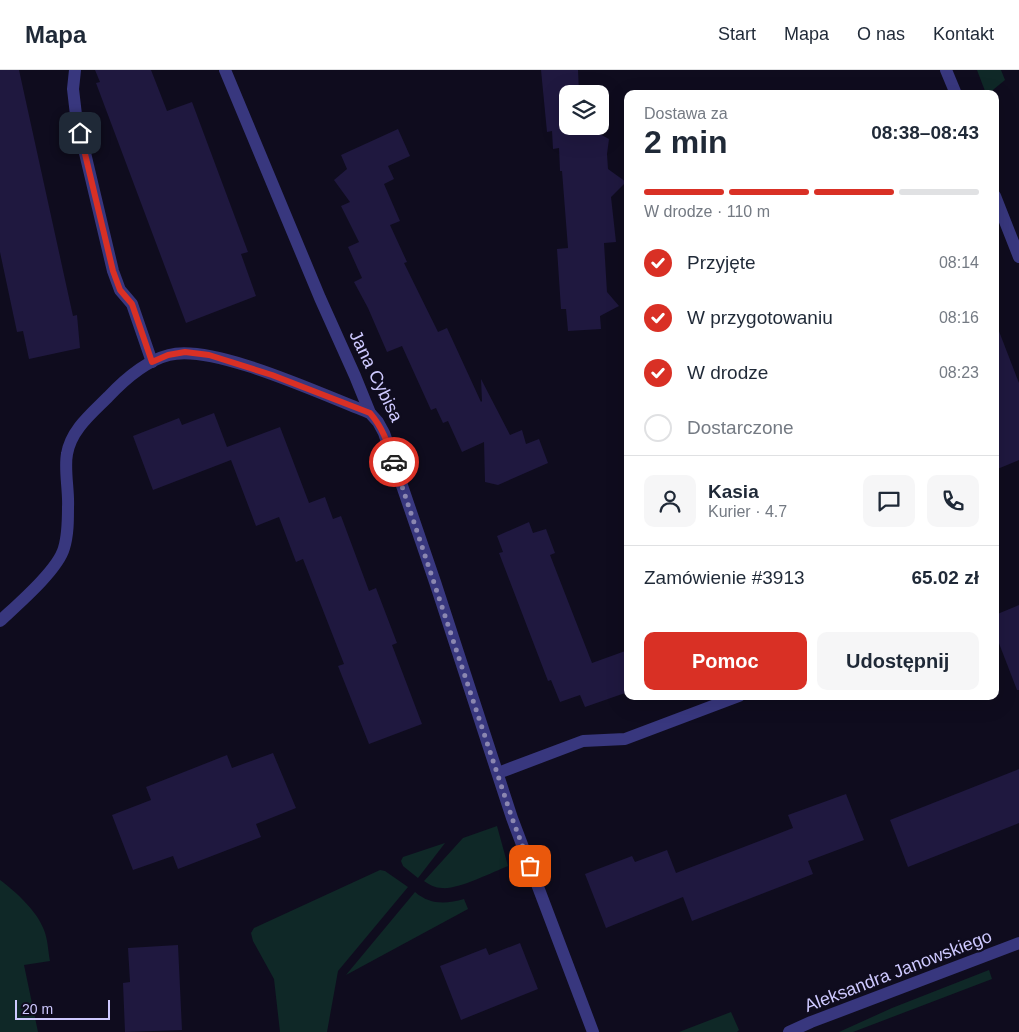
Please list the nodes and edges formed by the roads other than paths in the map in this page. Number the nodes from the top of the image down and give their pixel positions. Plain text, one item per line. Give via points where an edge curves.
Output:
1 (75, 70) edge
2 (225, 70) edge
3 (946, 70) edge
4 (954, 90) edge
5 (999, 206) edge
6 (1019, 257) edge
7 (152, 362) junction
8 (370, 413) junction
9 (0, 622) edge
10 (728, 700) edge
11 (498, 773) junction
12 (1019, 943) edge
13 (593, 1032) edge
14 (789, 1032) edge

1 - 7 street via 76,115 113,271 120,290 132,304
2 - 8 street, Jana Cybisa
3 - 4 street
5 - 6 street
7 - 8 street via 185,352 209,355 272,375
7 - 9 street via 114,391 72,436 66,455 69,496 64,550 49,573
8 - 11 street, Jana Cybisa via 384,433
10 - 11 street via 625,739 583,741
11 - 13 street, Jana Cybisa
12 - 14 street, Aleksandra Janowskiego

